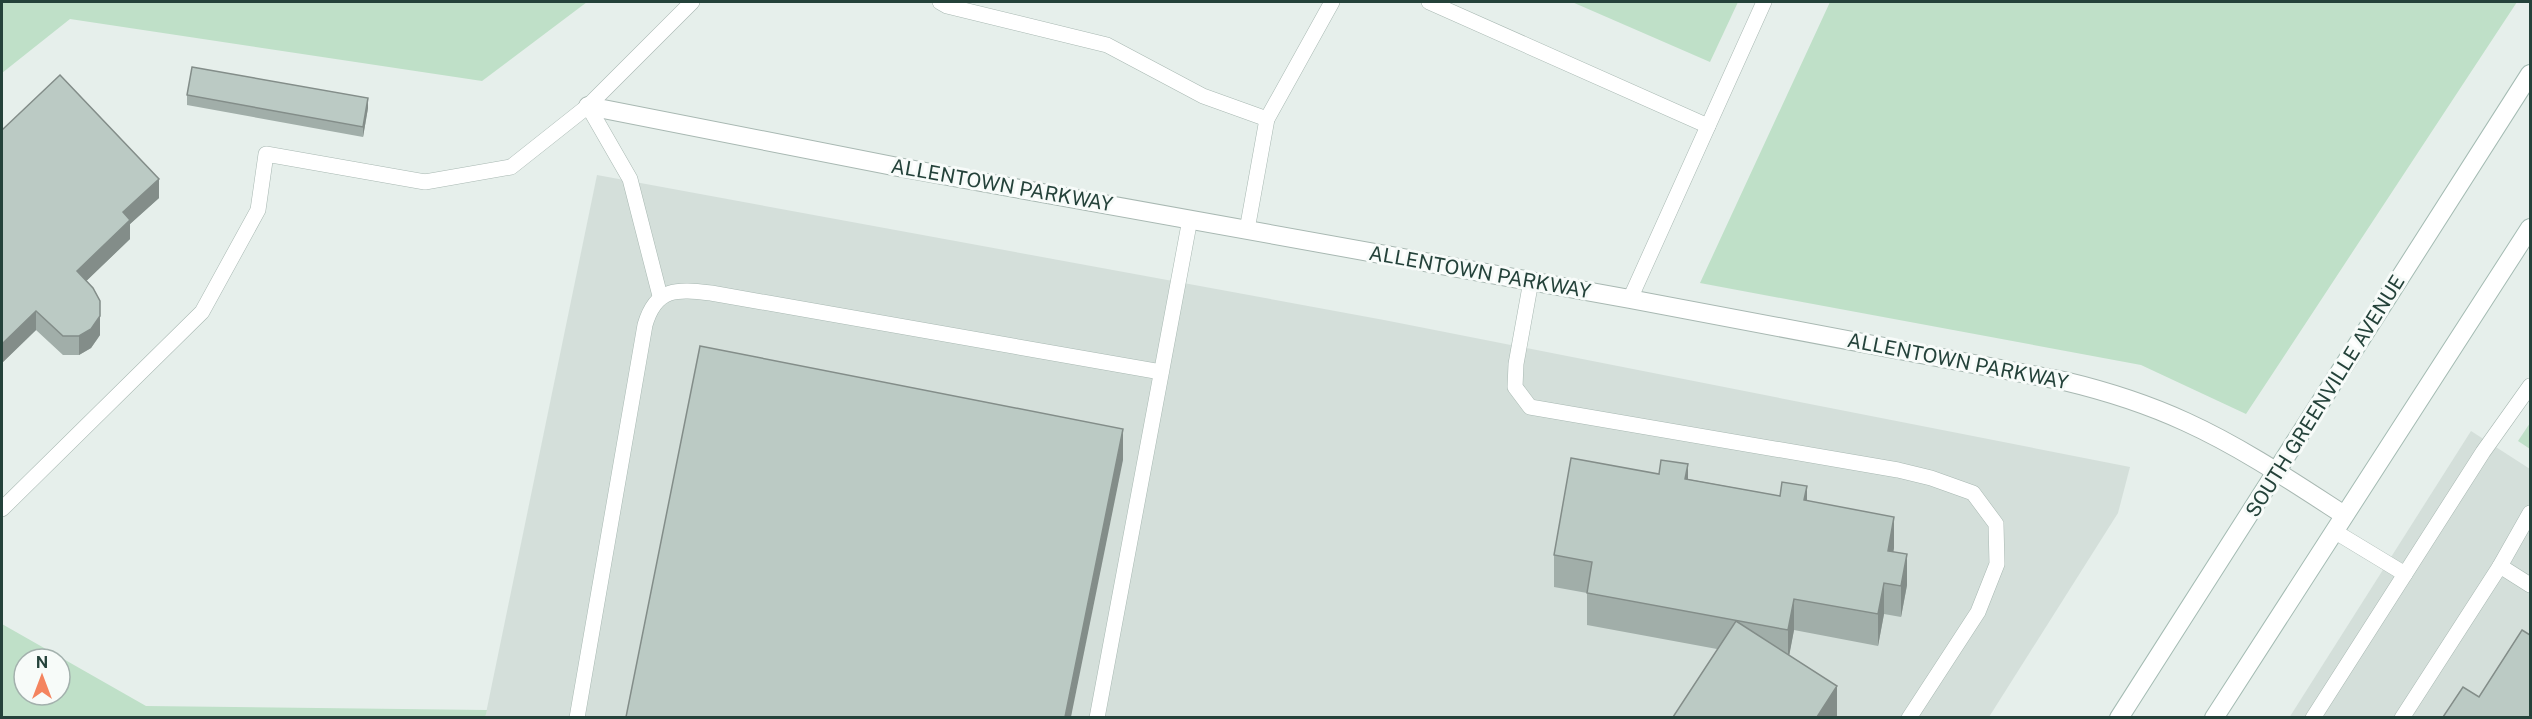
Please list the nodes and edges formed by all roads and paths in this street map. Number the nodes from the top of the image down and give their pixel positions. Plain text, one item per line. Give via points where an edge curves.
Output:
1 (692, 2) edge
2 (940, 2) edge
3 (1332, 2) edge
4 (1429, 2) edge
5 (1764, 2) edge
6 (2530, 74) edge
7 (588, 106) junction
8 (1267, 119) junction
9 (1708, 126) junction
10 (1190, 219) junction
11 (2530, 228) edge
12 (1247, 230) junction
13 (1531, 281) junction
14 (660, 296) junction
15 (1630, 299) junction
16 (1161, 372) junction
17 (2530, 386) edge
18 (2278, 472) junction
19 (2, 509) edge
20 (2530, 513) edge
21 (2344, 515) junction
22 (2334, 531) junction
23 (2500, 566) junction
24 (2405, 574) junction
25 (2530, 585) edge
26 (577, 717) edge
27 (1097, 717) edge
28 (1909, 717) edge
29 (2119, 717) edge
30 (2214, 717) edge
31 (2313, 717) edge
32 (2402, 717) edge

1 - 7 lane
2 - 8 lane via 1107,45 1203,96
3 - 8 lane
4 - 9 lane
5 - 9 lane
6 - 18 street, SOUTH GREENVILLE AVENUE
7 - 10 street, ALLENTOWN PARKWAY
7 - 14 lane via 630,179
7 - 19 lane via 511,167 425,182 266,154 258,210 202,312
8 - 12 lane
9 - 15 lane
10 - 12 street, ALLENTOWN PARKWAY
10 - 16 lane
11 - 21 street
12 - 13 street, ALLENTOWN PARKWAY
13 - 15 street, ALLENTOWN PARKWAY
13 - 28 lane via 1515,387 1530,407 1898,470 1973,493 1996,524 1997,564 1978,612
14 - 16 lane via 683,290 711,293
14 - 26 lane via 645,325
15 - 18 street, ALLENTOWN PARKWAY via 2097,389 2188,422
16 - 27 lane
17 - 24 lane
18 - 21 street, ALLENTOWN PARKWAY
18 - 29 street, SOUTH GREENVILLE AVENUE
20 - 23 lane
21 - 22 street
22 - 24 lane
22 - 30 street
23 - 25 lane
23 - 32 lane
24 - 31 lane

